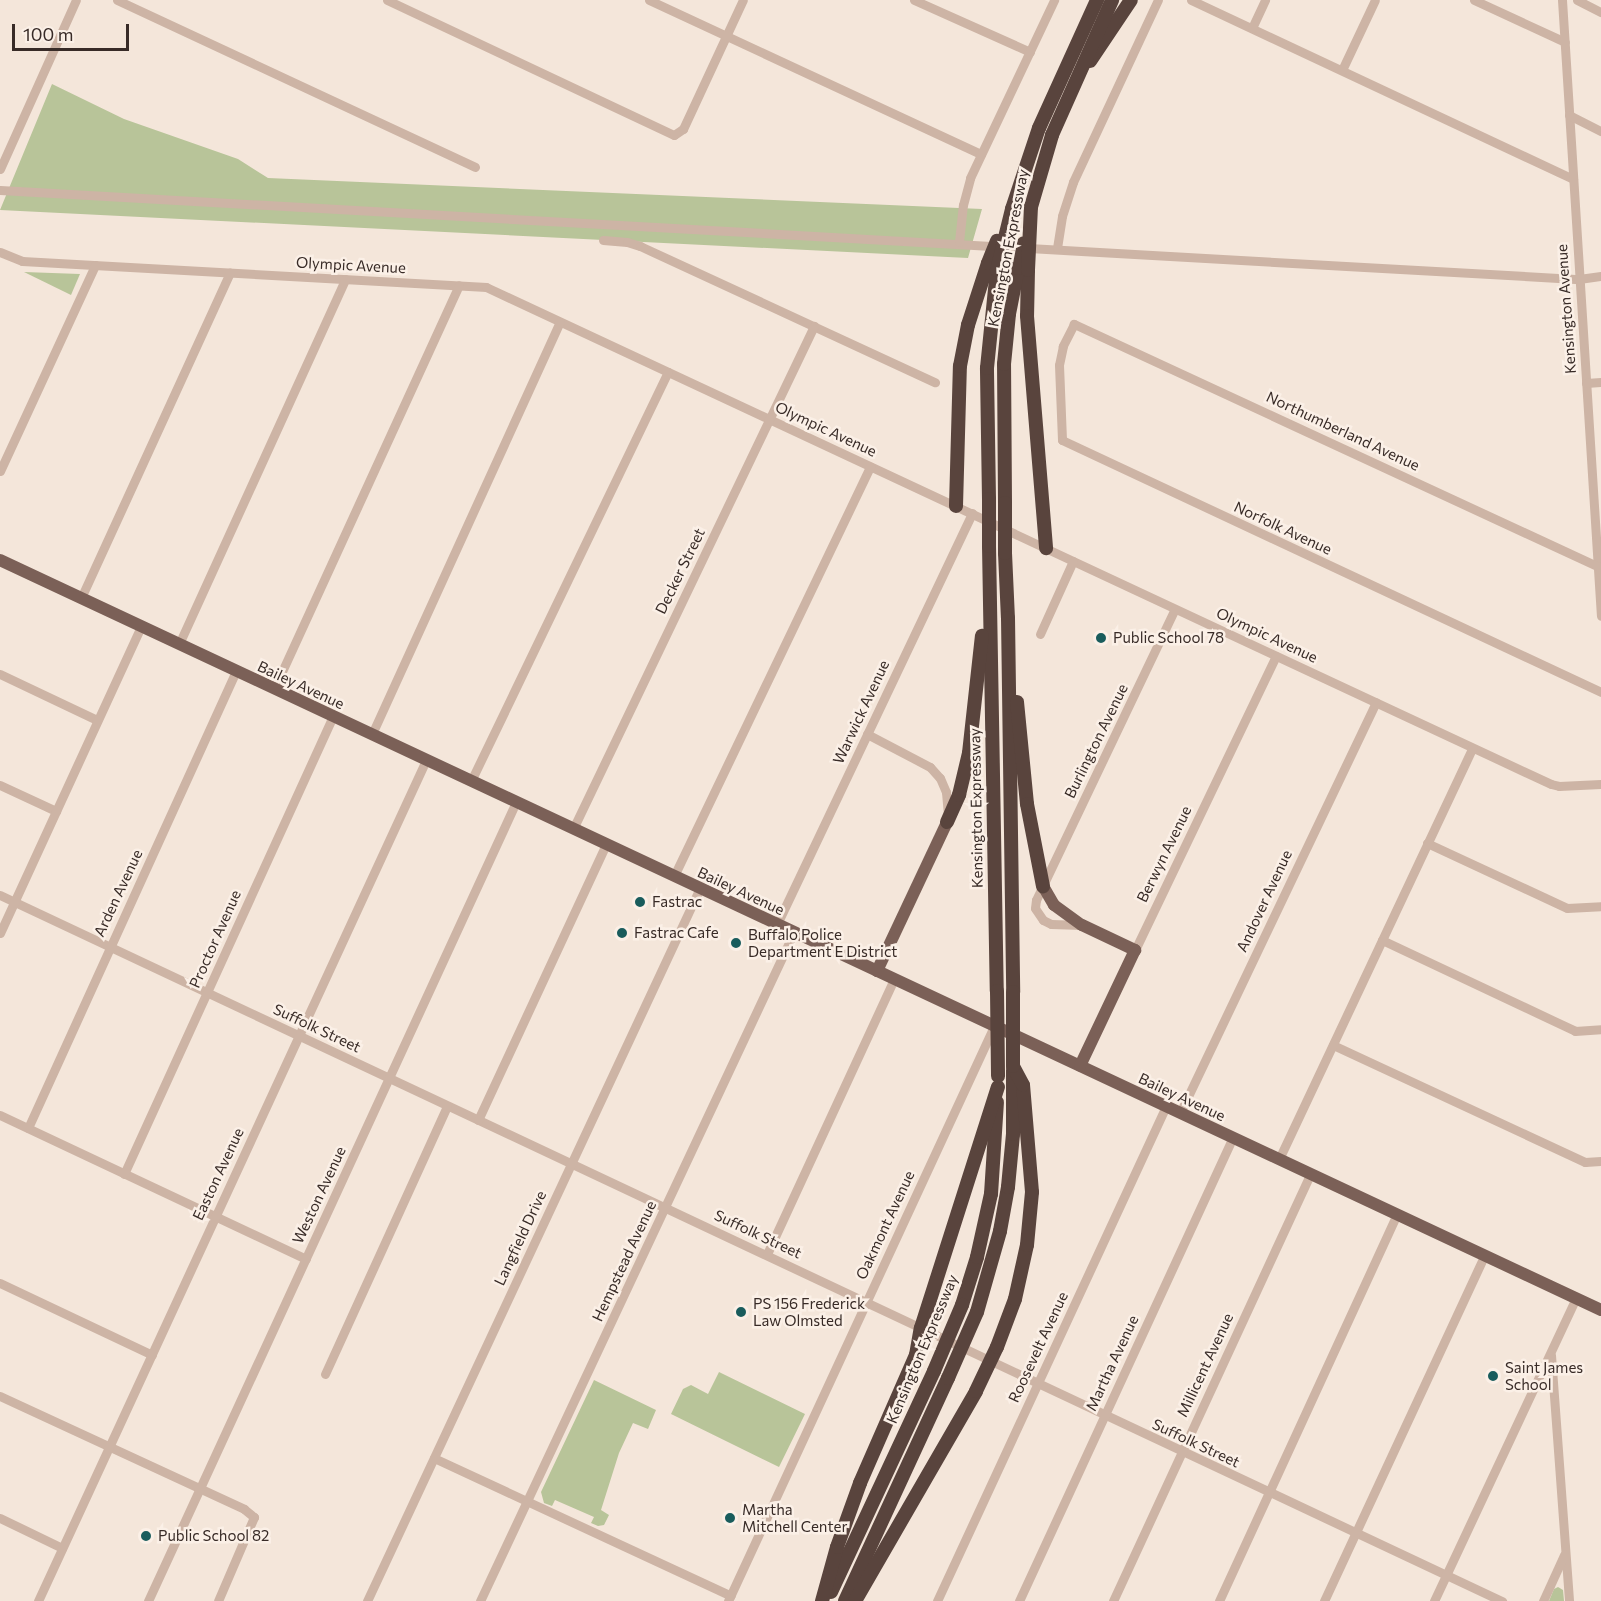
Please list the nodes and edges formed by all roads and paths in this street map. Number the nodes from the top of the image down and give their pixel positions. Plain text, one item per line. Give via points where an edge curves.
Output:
1 (76, 0) edge
2 (117, 0) edge
3 (387, 0) edge
4 (649, 0) edge
5 (743, 0) edge
6 (914, 0) edge
7 (1054, 0) edge
8 (1112, 0) edge
9 (1131, 0) edge
10 (1158, 0) edge
11 (1191, 0) edge
12 (1265, 0) edge
13 (1375, 0) edge
14 (1474, 0) edge
15 (1562, 0) edge
16 (1577, 0) edge
17 (1096, 2) edge
18 (1601, 12) edge
19 (1252, 28) junction
20 (726, 36) junction
21 (1565, 42) junction
22 (1029, 52) junction
23 (1342, 70) junction
24 (1073, 83) junction
25 (1569, 116) junction
26 (1601, 131) edge
27 (981, 154) junction
28 (476, 168) dead end
29 (0, 169) edge
30 (1574, 178) junction
31 (0, 190) edge
32 (603, 240) dead end
33 (959, 242) junction
34 (1057, 248) junction
35 (0, 252) edge
36 (95, 265) junction
37 (992, 266) junction
38 (1023, 269) junction
39 (230, 273) junction
40 (1601, 276) edge
41 (345, 279) junction
42 (1579, 279) junction
43 (459, 285) junction
44 (560, 322) junction
45 (1074, 324) joint
46 (814, 326) junction
47 (668, 372) junction
48 (935, 382) dead end
49 (1601, 382) edge
50 (1586, 383) junction
51 (769, 420) junction
52 (870, 466) junction
53 (0, 471) edge
54 (1598, 502) edge
55 (956, 506) junction
56 (972, 513) junction
57 (1046, 548) junction
58 (0, 560) edge
59 (1073, 561) junction
60 (1599, 567) junction
61 (989, 580) junction
62 (81, 598) junction
63 (1175, 609) junction
64 (1601, 616) edge
65 (1008, 618) junction
66 (141, 626) junction
67 (1040, 634) dead end
68 (179, 644) junction
69 (1276, 656) junction
70 (236, 671) junction
71 (0, 674) edge
72 (274, 689) junction
73 (1601, 692) edge
74 (1376, 702) junction
75 (333, 716) junction
76 (98, 720) junction
77 (372, 734) junction
78 (867, 734) junction
79 (1472, 748) junction
80 (426, 760) junction
81 (471, 781) junction
82 (0, 784) edge
83 (1601, 784) edge
84 (516, 802) junction
85 (56, 811) junction
86 (947, 822) junction
87 (573, 829) junction
88 (1427, 843) junction
89 (606, 844) junction
90 (675, 876) junction
91 (1043, 886) junction
92 (700, 888) junction
93 (0, 895) edge
94 (14, 902) junction
95 (1601, 906) edge
96 (777, 924) junction
97 (1082, 925) junction
98 (794, 932) junction
99 (0, 933) edge
100 (1382, 940) junction
101 (110, 947) junction
102 (1135, 950) junction
103 (877, 971) junction
104 (894, 979) junction
105 (207, 993) junction
106 (994, 1026) junction
107 (1601, 1029) edge
108 (298, 1036) junction
109 (1333, 1045) junction
110 (1080, 1066) junction
111 (389, 1079) junction
112 (998, 1082) junction
113 (1018, 1086) junction
114 (447, 1106) junction
115 (1166, 1106) junction
116 (1180, 1113) junction
117 (0, 1115) edge
118 (478, 1120) junction
119 (28, 1128) junction
120 (1233, 1137) junction
121 (1279, 1160) junction
122 (1601, 1161) edge
123 (571, 1164) junction
124 (124, 1174) junction
125 (1310, 1174) junction
126 (666, 1208) junction
127 (1397, 1214) junction
128 (215, 1216) junction
129 (767, 1254) junction
130 (1484, 1256) junction
131 (306, 1259) junction
132 (0, 1283) edge
133 (1576, 1298) junction
134 (866, 1303) junction
135 (1601, 1310) edge
136 (921, 1328) junction
137 (1551, 1352) junction
138 (152, 1355) junction
139 (990, 1360) junction
140 (325, 1374) dead end
141 (1038, 1382) junction
142 (0, 1396) edge
143 (1104, 1415) junction
144 (109, 1446) junction
145 (1181, 1452) junction
146 (434, 1458) junction
147 (200, 1488) junction
148 (1268, 1493) junction
149 (526, 1502) junction
150 (0, 1518) edge
151 (1355, 1533) junction
152 (62, 1548) junction
153 (1565, 1553) junction
154 (1446, 1575) junction
155 (730, 1598) edge
156 (38, 1601) edge
157 (148, 1601) edge
158 (218, 1601) edge
159 (367, 1601) edge
160 (480, 1601) edge
161 (822, 1601) edge
162 (827, 1601) edge
163 (845, 1601) edge
164 (855, 1601) edge
165 (937, 1601) edge
166 (1019, 1601) edge
167 (1113, 1601) edge
168 (1219, 1601) edge
169 (1324, 1601) edge
170 (1434, 1601) edge
171 (1502, 1601) edge
172 (1543, 1601) edge
173 (1569, 1601) edge

1 - 29 street
2 - 28 street
3 - 20 street via 671,134 680,132
4 - 20 street
5 - 20 street
6 - 22 street
7 - 22 street
8 - 24 highway, Kensington Expressway
9 - 24 highway
10 - 34 street via 1065,203
11 - 19 street
12 - 19 street
13 - 23 street
14 - 21 street
15 - 21 street, Kensington Avenue
16 - 18 street
17 - 37 highway, Kensington Expressway, bridge via 1039,128
19 - 23 street
20 - 27 street
21 - 25 street, Kensington Avenue
22 - 27 street
23 - 30 street
24 - 38 highway, Kensington Expressway, bridge via 1052,135 1031,207
25 - 26 street
25 - 30 street, Kensington Avenue
27 - 33 street via 963,205
30 - 42 street, Kensington Avenue
31 - 33 street
32 - 46 street via 640,246
33 - 34 street
34 - 42 street
35 - 36 street, Olympic Avenue via 22,261
36 - 39 street, Olympic Avenue
36 - 53 street
37 - 55 highway via 968,325 960,366
37 - 61 highway, Kensington Expressway, bridge via 987,368
38 - 57 highway
38 - 65 highway, Kensington Expressway, bridge via 1009,314 1004,364
39 - 41 street, Olympic Avenue
39 - 62 street
40 - 42 street
41 - 43 street, Olympic Avenue
41 - 68 street
42 - 50 street, Kensington Avenue
43 - 44 street, Olympic Avenue via 490,289
43 - 72 street
44 - 47 street, Olympic Avenue
44 - 77 street
45 - 60 street, Northumberland Avenue
45 - 73 street, Norfolk Avenue via 1059,366 1062,440
46 - 48 street
46 - 51 street, Decker Street
47 - 51 street, Olympic Avenue
47 - 81 street
49 - 50 street
50 - 54 street, Kensington Avenue
51 - 52 street, Olympic Avenue
51 - 87 street, Decker Street
52 - 55 street, Olympic Avenue
52 - 90 street
54 - 60 street, Kensington Avenue
55 - 56 street, Olympic Avenue
56 - 57 street, Olympic Avenue
56 - 78 street, Warwick Avenue
57 - 59 street, Olympic Avenue
58 - 62 main road, Bailey Avenue
59 - 63 street, Olympic Avenue
59 - 67 street
60 - 64 street, Kensington Avenue
61 - 86 highway via 969,753 959,795
61 - 112 highway, Kensington Expressway, bridge
62 - 66 main road, Bailey Avenue
63 - 69 street, Olympic Avenue
63 - 91 street, Burlington Avenue
65 - 91 highway via 1027,804
65 - 113 highway, Kensington Expressway, bridge via 1013,1066
66 - 68 main road, Bailey Avenue
66 - 76 street
68 - 70 main road, Bailey Avenue
69 - 74 street, Olympic Avenue
69 - 102 street, Berwyn Avenue
70 - 72 main road, Bailey Avenue
70 - 101 street, Arden Avenue
71 - 76 street
72 - 75 main road, Bailey Avenue
74 - 79 street, Olympic Avenue
74 - 116 street, Andover Avenue
75 - 77 main road, Bailey Avenue
75 - 105 street, Proctor Avenue
76 - 85 street
77 - 80 main road, Bailey Avenue
78 - 86 street via 918,758 940,778 946,792
78 - 96 street, Warwick Avenue
79 - 83 street, Olympic Avenue via 1556,785
79 - 88 street
80 - 81 main road, Bailey Avenue
80 - 108 street, Easton Avenue
81 - 84 main road, Bailey Avenue
82 - 85 street
84 - 87 main road, Bailey Avenue
84 - 111 street, Weston Avenue
85 - 94 street
86 - 103 main road
87 - 89 main road, Bailey Avenue
88 - 95 street via 1567,908
88 - 100 street
89 - 90 main road, Bailey Avenue
89 - 118 street
90 - 92 main road, Bailey Avenue
91 - 97 main road, Burlington Avenue via 1054,905
91 - 97 street, Burlington Avenue via 1035,908 1043,920
92 - 96 main road, Bailey Avenue
92 - 123 street, Langfield Drive
93 - 94 street, Suffolk Street
94 - 99 street
94 - 101 street, Suffolk Street
96 - 98 main road, Bailey Avenue
97 - 102 main road, Burlington Avenue
98 - 103 main road, Bailey Avenue
98 - 126 street, Hempstead Avenue
100 - 107 street via 1575,1030
100 - 109 street
101 - 105 street, Suffolk Street
101 - 119 street, Arden Avenue
102 - 110 main road, Berwyn Avenue
103 - 104 main road, Bailey Avenue
104 - 106 main road, Bailey Avenue
104 - 129 street
105 - 108 street, Suffolk Street
105 - 124 street, Proctor Avenue
106 - 110 main road, Bailey Avenue
106 - 134 street, Oakmont Avenue
108 - 111 street, Suffolk Street
108 - 128 street, Easton Avenue
109 - 121 street
109 - 122 street via 1585,1162
110 - 115 main road, Bailey Avenue
111 - 114 street, Suffolk Street
111 - 131 street, Weston Avenue
112 - 136 highway
112 - 162 highway, Kensington Expressway, bridge via 991,1194 962,1305
113 - 139 highway via 1031,1168 1027,1245 1015,1299
113 - 163 highway, bridge via 1000,1231 977,1312
114 - 118 street, Suffolk Street
114 - 140 street
115 - 116 main road, Bailey Avenue
115 - 141 street, Roosevelt Avenue
116 - 120 main road, Bailey Avenue
117 - 119 street
118 - 123 street, Suffolk Street
119 - 124 street
120 - 121 main road, Bailey Avenue
120 - 143 street, Martha Avenue
121 - 125 main road, Bailey Avenue
123 - 126 street, Suffolk Street
123 - 146 street, Langfield Drive
124 - 128 street
125 - 127 main road, Bailey Avenue
125 - 145 street, Millicent Avenue
126 - 129 street, Suffolk Street
126 - 149 street, Hempstead Avenue
127 - 130 main road, Bailey Avenue
127 - 148 street
128 - 131 street
128 - 138 street, Easton Avenue
129 - 134 street, Suffolk Street
130 - 133 main road, Bailey Avenue
130 - 151 street
131 - 147 street, Weston Avenue
132 - 138 street
133 - 135 main road, Bailey Avenue
133 - 137 street
134 - 136 street, Suffolk Street
134 - 155 street, Oakmont Avenue
136 - 139 street, Suffolk Street
136 - 161 highway via 912,1365 850,1508
137 - 153 street
137 - 154 street
138 - 144 street, Easton Avenue
139 - 141 street, Suffolk Street
139 - 164 highway via 957,1426
141 - 143 street, Suffolk Street
141 - 165 street, Roosevelt Avenue
142 - 144 street
143 - 145 street, Suffolk Street
143 - 166 street, Martha Avenue
144 - 147 street
144 - 152 street, Easton Avenue
145 - 148 street, Suffolk Street
145 - 167 street, Millicent Avenue
146 - 149 street
146 - 159 street, Langfield Drive
147 - 157 street, Weston Avenue
147 - 158 street via 254,1517
148 - 151 street, Suffolk Street
148 - 168 street
149 - 155 street
149 - 160 street, Hempstead Avenue
150 - 152 street
151 - 154 street, Suffolk Street
151 - 169 street
152 - 156 street, Easton Avenue
153 - 172 street
153 - 173 street
154 - 170 street
154 - 171 street, Suffolk Street

